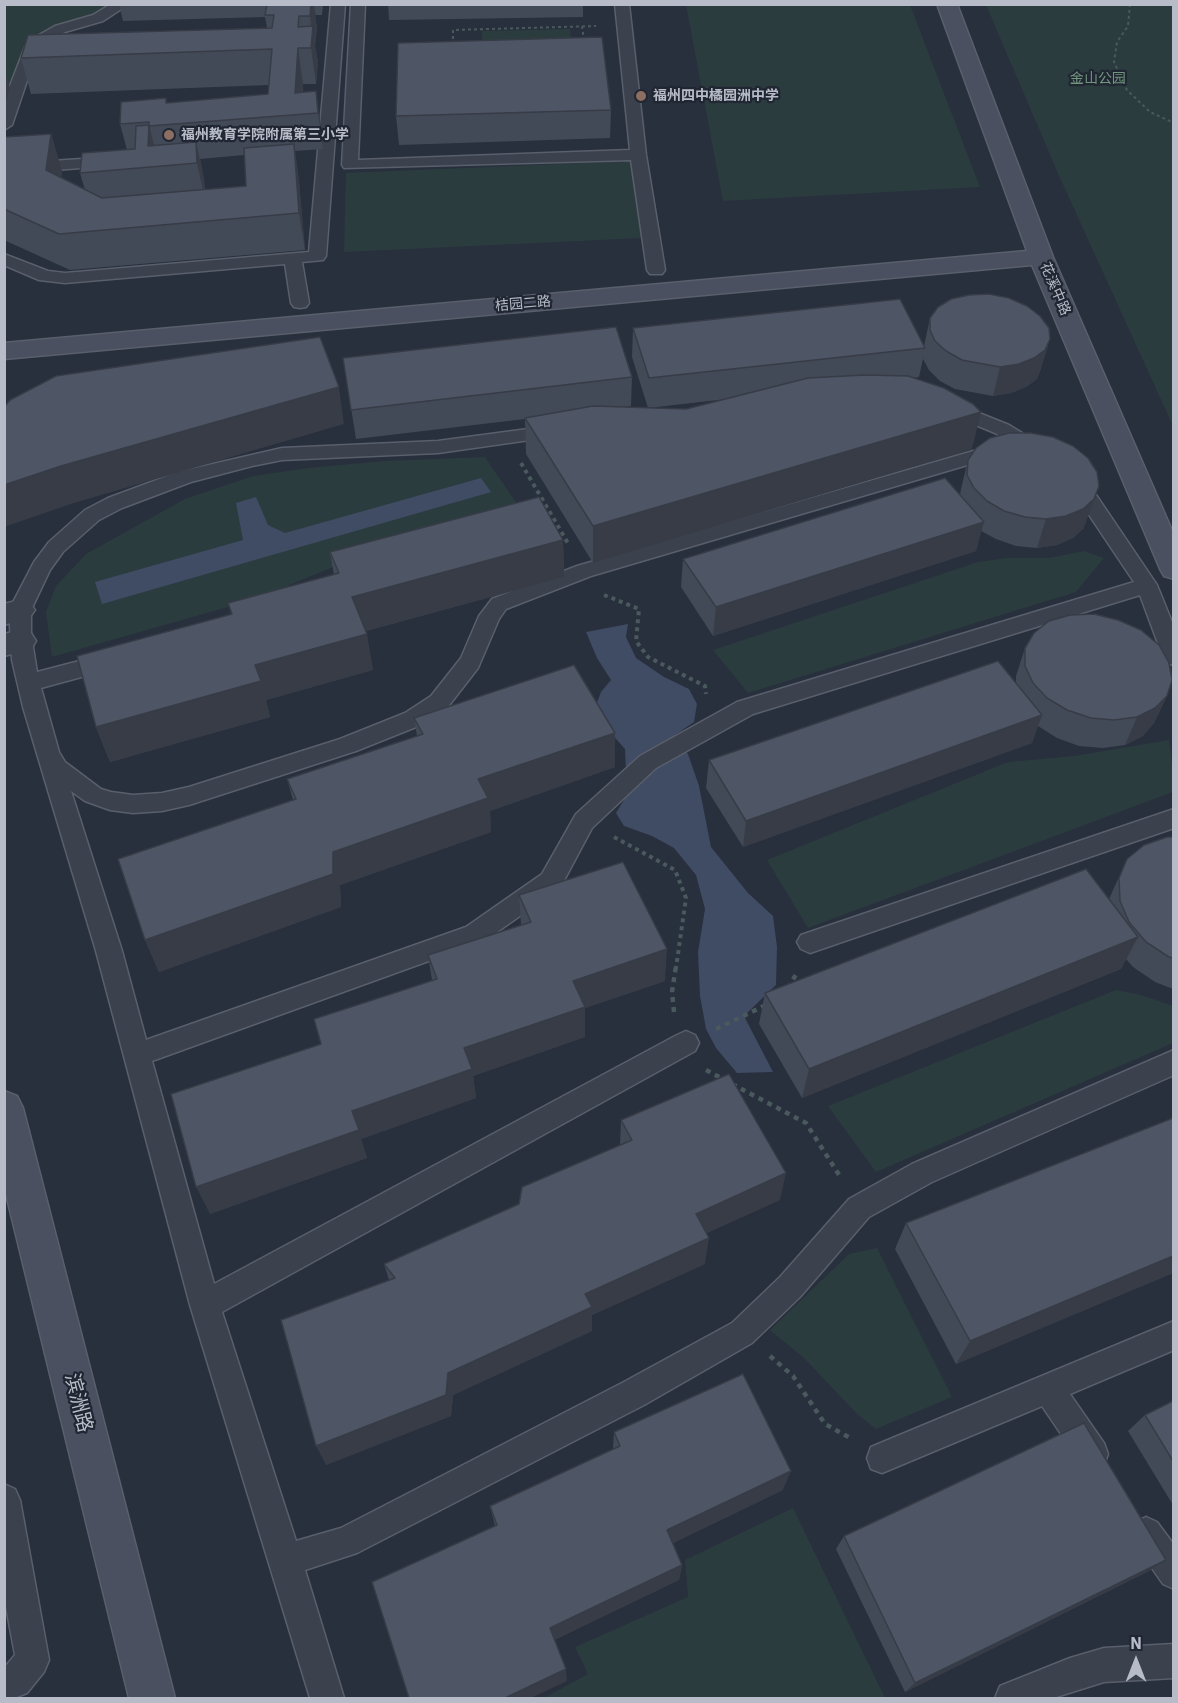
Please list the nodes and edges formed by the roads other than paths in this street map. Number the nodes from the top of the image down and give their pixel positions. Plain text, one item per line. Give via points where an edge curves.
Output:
1 (122, 4) edge
2 (338, 4) edge
3 (358, 4) edge
4 (621, 4) edge
5 (947, 4) edge
6 (586, 57) edge
7 (627, 57) junction
8 (4, 125) edge
9 (638, 155) junction
10 (128, 161) edge
11 (4, 169) edge
12 (1037, 247) junction
13 (293, 258) junction
14 (4, 259) edge
15 (656, 270) junction
16 (300, 303) junction
17 (4, 330) edge
18 (4, 351) edge
19 (930, 403) edge
20 (572, 429) edge
21 (1024, 442) junction
22 (1173, 569) edge
23 (1146, 585) junction
24 (12, 613) edge
25 (13, 643) edge
26 (130, 655) edge
27 (1173, 657) edge
28 (28, 683) junction
29 (48, 754) junction
30 (1173, 818) edge
31 (810, 942) road end
32 (686, 1043) road end
33 (137, 1055) junction
34 (1173, 1062) edge
35 (4, 1108) edge
36 (206, 1305) junction
37 (1173, 1335) edge
38 (1047, 1387) junction
39 (882, 1458) road end
40 (1107, 1475) edge
41 (4, 1500) edge
42 (1134, 1514) edge
43 (286, 1560) junction
44 (1173, 1573) edge
45 (1173, 1661) edge
46 (4, 1686) edge
47 (152, 1698) edge
48 (327, 1698) edge
49 (1012, 1698) edge

1 - 8 lane via 38,42 24,61
2 - 13 lane via 317,256
3 - 9 lane via 350,165
4 - 7 lane
5 - 12 street, 花溪中路
6 - 7 lane
7 - 9 lane
9 - 15 lane
10 - 11 lane
12 - 15 street, 桔园二路
12 - 18 street, 桔园二路
12 - 22 street, 花溪中路
13 - 14 lane via 65,278 45,276
13 - 16 lane
15 - 16 street, 桔园二路
16 - 17 street, 桔园二路
19 - 21 lane via 976,416
20 - 24 lane via 438,447 282,454 185,477 115,502 92,515 56,547
21 - 23 lane via 1079,484
21 - 29 lane via 584,571 499,604 470,662 439,702 413,719 348,745 189,796 133,804 110,801 93,795 57,768
23 - 27 lane
23 - 33 lane via 745,708 648,762 584,821 551,881 475,934
24 - 25 lane
25 - 28 lane
26 - 28 lane
28 - 29 lane
29 - 33 lane
30 - 31 lane
32 - 36 lane
33 - 36 lane
34 - 43 lane via 922,1173 859,1208 742,1333 633,1394 346,1542
35 - 47 street, 滨洲路
36 - 43 lane
37 - 38 lane
38 - 39 lane
38 - 40 lane
41 - 46 lane via 32,1660 15,1681
42 - 44 lane
43 - 48 lane
45 - 49 lane via 1104,1665

